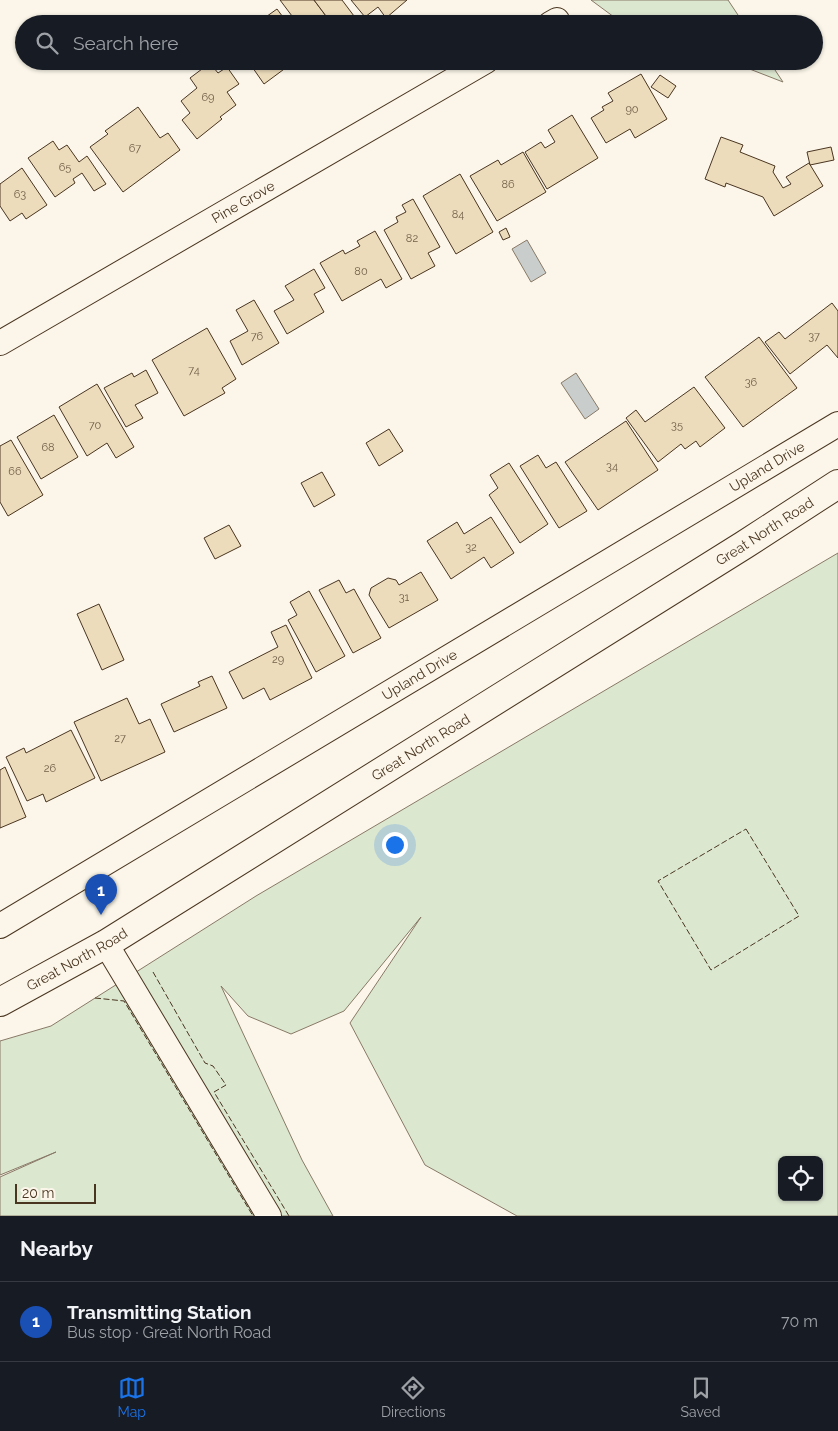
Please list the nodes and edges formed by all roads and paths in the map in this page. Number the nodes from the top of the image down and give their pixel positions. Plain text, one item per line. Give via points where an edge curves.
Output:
1 (470, 70) edge
2 (0, 343) edge
3 (838, 424) edge
4 (838, 484) edge
5 (0, 926) edge
6 (106, 944) junction
7 (0, 1002) edge
8 (269, 1216) edge

1 - 2 street, Pine Grove
3 - 5 street, Upland Drive
4 - 6 main road, Great North Road
6 - 7 main road, Great North Road
6 - 8 street

